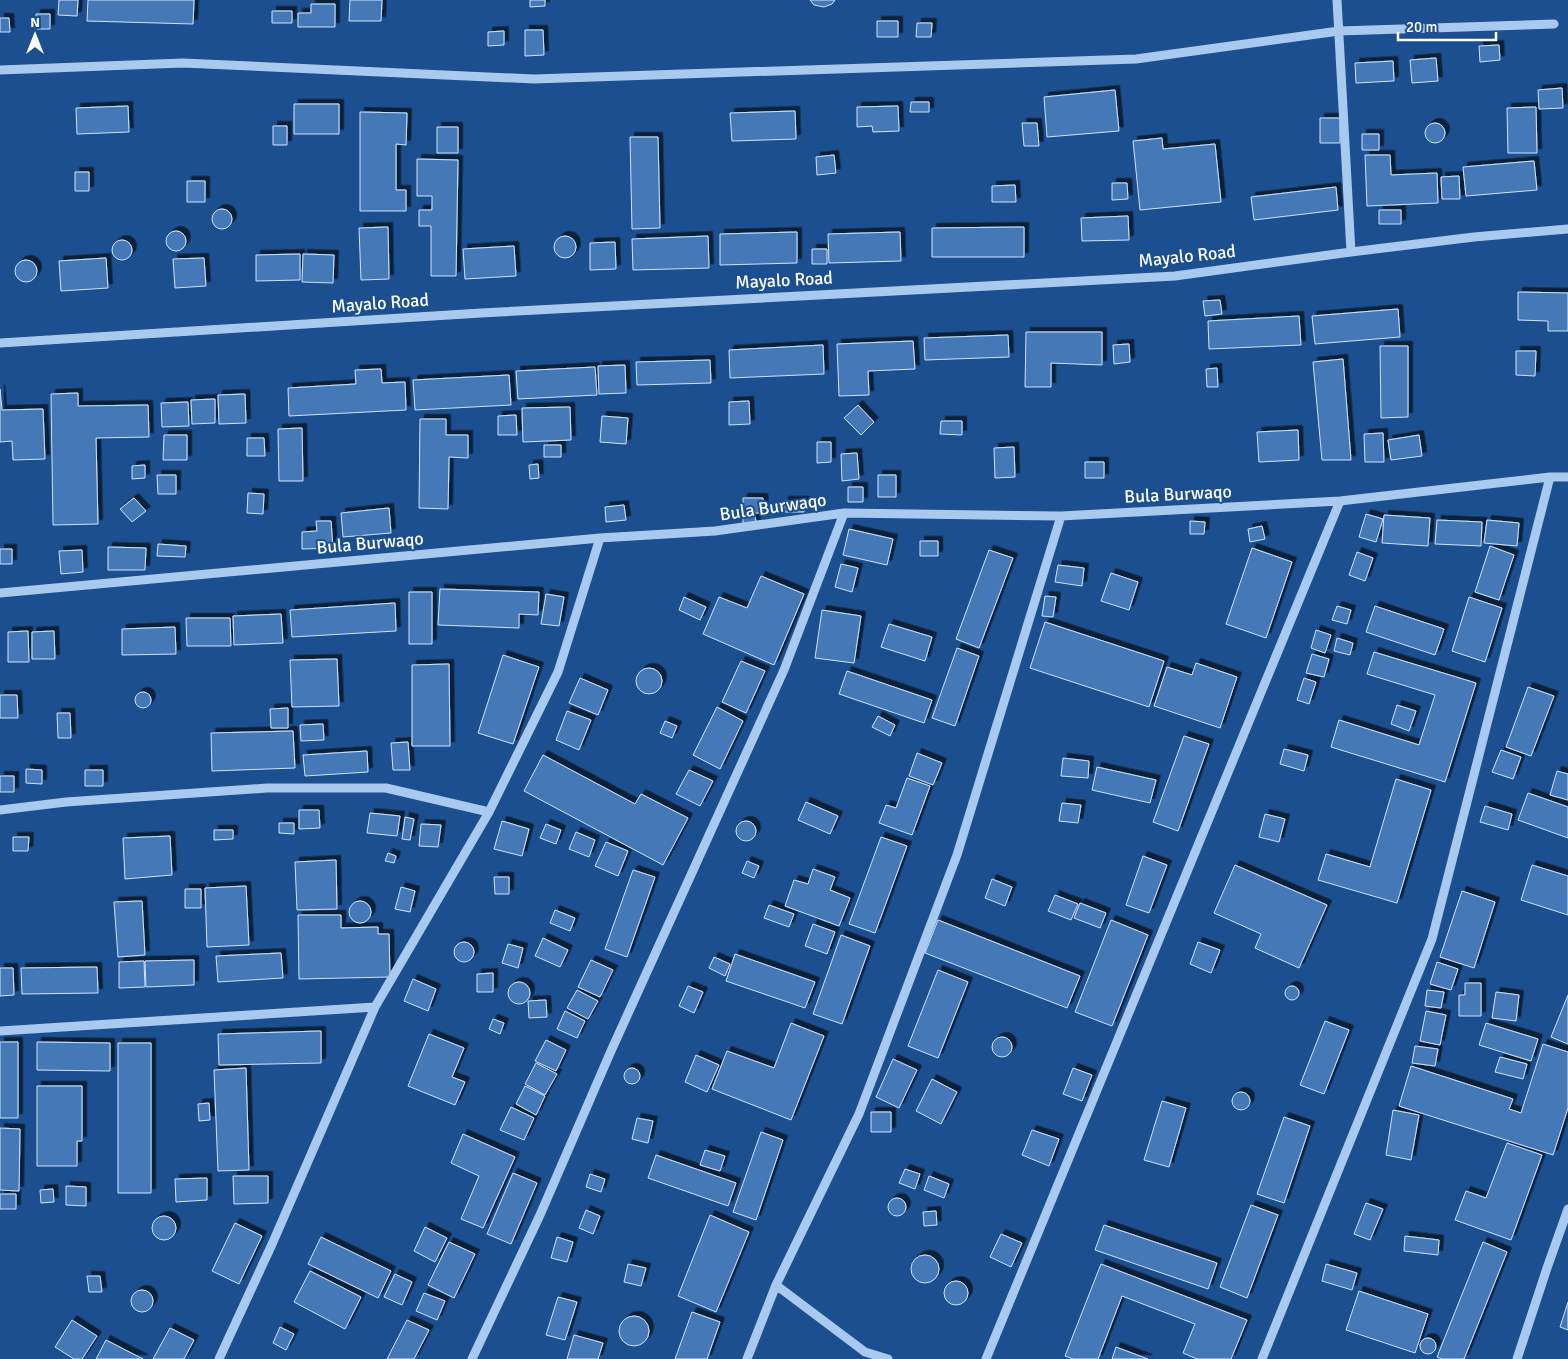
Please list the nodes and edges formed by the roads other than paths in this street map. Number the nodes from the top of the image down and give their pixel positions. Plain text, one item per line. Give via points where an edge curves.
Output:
1 (1337, 0) edge
2 (1554, 24) dead end
3 (1339, 31) junction
4 (0, 70) edge
5 (1568, 229) edge
6 (1351, 252) junction
7 (0, 343) edge
8 (1550, 477) junction
9 (1568, 477) edge
10 (1340, 501) junction
11 (844, 513) junction
12 (1061, 516) junction
13 (600, 538) junction
14 (0, 593) edge
15 (0, 810) edge
16 (489, 812) junction
17 (375, 1007) junction
18 (0, 1031) edge
19 (1568, 1209) edge
20 (776, 1285) junction
21 (219, 1359) edge
22 (472, 1359) edge
23 (746, 1359) edge
24 (888, 1359) edge
25 (986, 1359) edge
26 (1262, 1359) edge
27 (1517, 1359) edge

1 - 3 street
2 - 3 street
3 - 4 street via 1136,59 544,78 182,63
3 - 6 street
5 - 6 street, Mayalo Road
6 - 7 street, Mayalo Road via 1175,276 491,312
8 - 9 street, Bula Burwaqo
8 - 10 street, Bula Burwaqo
8 - 26 street via 1432,939
10 - 12 street, Bula Burwaqo
10 - 25 street
11 - 12 street, Bula Burwaqo
11 - 13 street, Bula Burwaqo via 715,531
11 - 22 street via 784,670 540,1215
12 - 20 street via 957,855 859,1114
13 - 14 street, Bula Burwaqo
13 - 16 street via 558,672
15 - 16 street via 66,802 267,788 386,788
16 - 17 street
17 - 18 street
17 - 21 street
19 - 27 street
20 - 23 street
20 - 24 street via 865,1352

